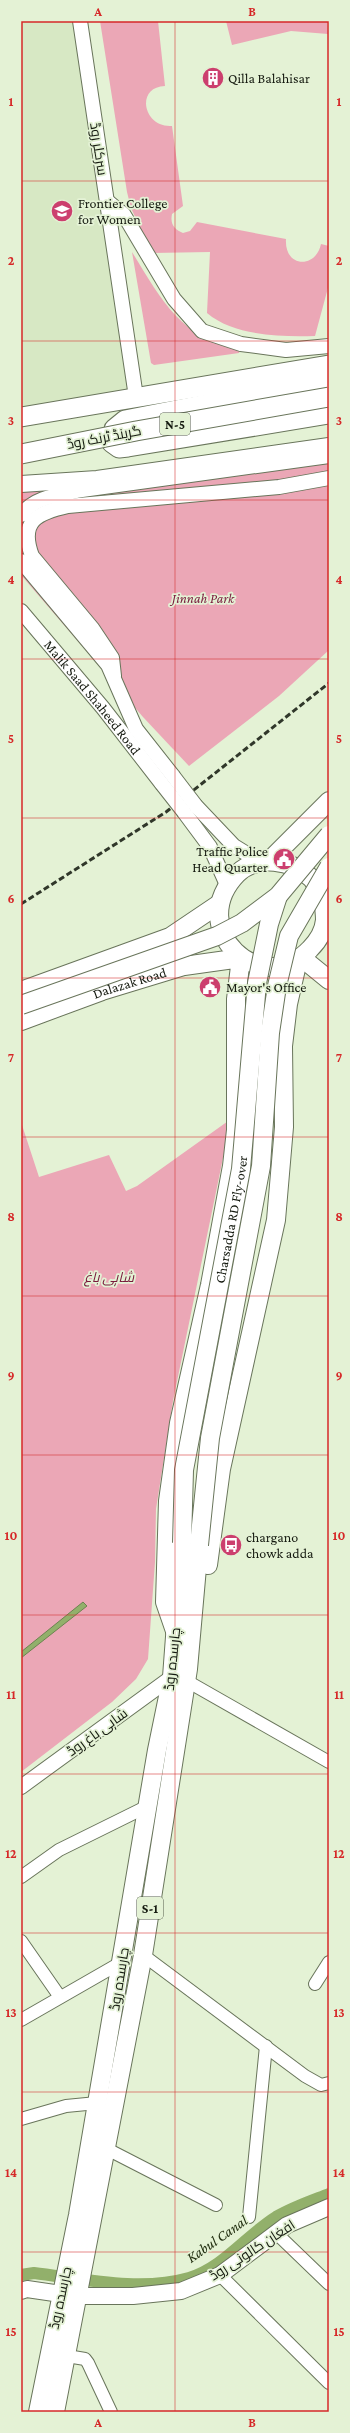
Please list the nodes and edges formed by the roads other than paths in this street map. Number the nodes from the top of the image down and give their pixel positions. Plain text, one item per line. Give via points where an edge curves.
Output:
1 (80, 21) edge
2 (107, 201) junction
3 (329, 346) edge
4 (329, 365) edge
5 (329, 380) edge
6 (136, 397) junction
7 (329, 397) edge
8 (329, 414) edge
9 (21, 417) edge
10 (329, 446) edge
11 (21, 454) edge
12 (329, 456) edge
13 (329, 478) edge
14 (21, 484) edge
15 (21, 515) edge
16 (21, 561) edge
17 (21, 611) edge
18 (114, 676) junction
19 (168, 780) junction
20 (329, 801) edge
21 (190, 809) junction
22 (329, 835) edge
23 (265, 862) junction
24 (329, 867) edge
25 (227, 885) junction
26 (326, 895) edge
27 (278, 896) junction
28 (219, 904) junction
29 (241, 958) junction
30 (300, 959) junction
31 (329, 980) edge
32 (21, 991) edge
33 (21, 1005) edge
34 (21, 1022) edge
35 (191, 1544) junction
36 (183, 1630) junction
37 (182, 1675) junction
38 (329, 1762) edge
39 (21, 1787) edge
40 (148, 1806) junction
41 (21, 1876) edge
42 (21, 1941) edge
43 (144, 1955) junction
44 (122, 1962) junction
45 (329, 1962) edge
46 (315, 1984) dead end
47 (60, 1997) junction
48 (21, 2020) edge
49 (266, 2046) junction
50 (329, 2083) edge
51 (97, 2103) junction
52 (21, 2118) edge
53 (105, 2148) junction
54 (216, 2205) dead end
55 (329, 2208) edge
56 (249, 2218) dead end
57 (276, 2233) junction
58 (220, 2275) junction
59 (78, 2278) junction
60 (329, 2284) edge
61 (62, 2288) junction
62 (21, 2291) edge
63 (67, 2356) junction
64 (329, 2383) edge
65 (38, 2412) edge
66 (55, 2412) edge
67 (111, 2412) edge

1 - 2 street, سرکلر روڈ
2 - 3 street via 124,215 174,299 202,331 241,344 286,350
2 - 6 street, سرکلر روڈ
4 - 6 highway, N-5
5 - 8 highway via 125,420 114,429 112,443 119,448 128,448
6 - 9 highway, N-5
7 - 11 highway, گرینڈ ٹرنک روڈ / N-5, bridge
10 - 14 main road via 97,479
12 - 15 street via 82,490 32,503
13 - 18 street via 257,489 68,506 41,514 34,520 28,527 28,544 32,556 92,628 112,658
16 - 18 street via 92,644
17 - 19 street, Malik Saad Shaheed Road
18 - 19 street, Malik Saad Shaheed Road via 136,729
19 - 21 street, Malik Saad Shaheed Road, bridge
20 - 23 main road
21 - 23 street, Malik Saad Shaheed Road via 234,846
21 - 25 street, Malik Saad Shaheed Road
22 - 27 main road, bridge
23 - 25 main road via 241,870
23 - 26 main road via 292,865 312,879
24 - 35 main road, Charsadda RD Fly-over, bridge via 288,936 277,986 270,1033 261,1166
25 - 28 main road
26 - 30 main road via 325,921 317,942
27 - 33 main road, bridge via 242,923 217,936
27 - 35 main road, Charsadda RD Fly-over, bridge via 257,983 241,1169 184,1470
28 - 29 main road via 219,924 224,937
28 - 32 main road, Dalazak Road via 170,937
29 - 30 main road via 260,966 273,967
29 - 34 main road, Dalazak Road via 184,966 102,991
29 - 36 main road via 236,999 237,1123 232,1166 210,1285 179,1423 168,1501 165,1602
30 - 31 main road
30 - 36 main road via 288,1004 283,1046 284,1127 276,1220 221,1469 205,1583
35 - 36 main road, چارسدہ روڈ / S-1
36 - 37 main road, چارسدہ روڈ / S-1
37 - 38 street
37 - 39 street, شاہی باغ روڈ
37 - 40 main road, چارسدہ روڈ / S-1
37 - 43 main road, چارسدہ روڈ / S-1
40 - 41 street via 59,1850
40 - 44 main road, چارسدہ روڈ / S-1
42 - 47 street
43 - 49 street
43 - 53 main road, چارسدہ روڈ / S-1
44 - 47 street
44 - 51 main road, چارسدہ روڈ / S-1
45 - 46 street
47 - 48 street
49 - 50 street via 321,2086
49 - 56 street
51 - 52 street via 66,2106
51 - 59 main road, چارسدہ روڈ / S-1
53 - 54 street
53 - 59 main road, چارسدہ روڈ / S-1
55 - 57 main road, افغان کالونی روڈ via 287,2225
57 - 58 main road, افغان کالونی روڈ
57 - 60 street
58 - 59 main road, افغان کالونی روڈ via 181,2291 133,2296
58 - 64 street
59 - 61 main road, چارسدہ روڈ
59 - 63 main road, چارسدہ روڈ
61 - 62 main road
61 - 65 main road, چارسدہ روڈ
63 - 66 main road, چارسدہ روڈ
63 - 67 street via 85,2359

